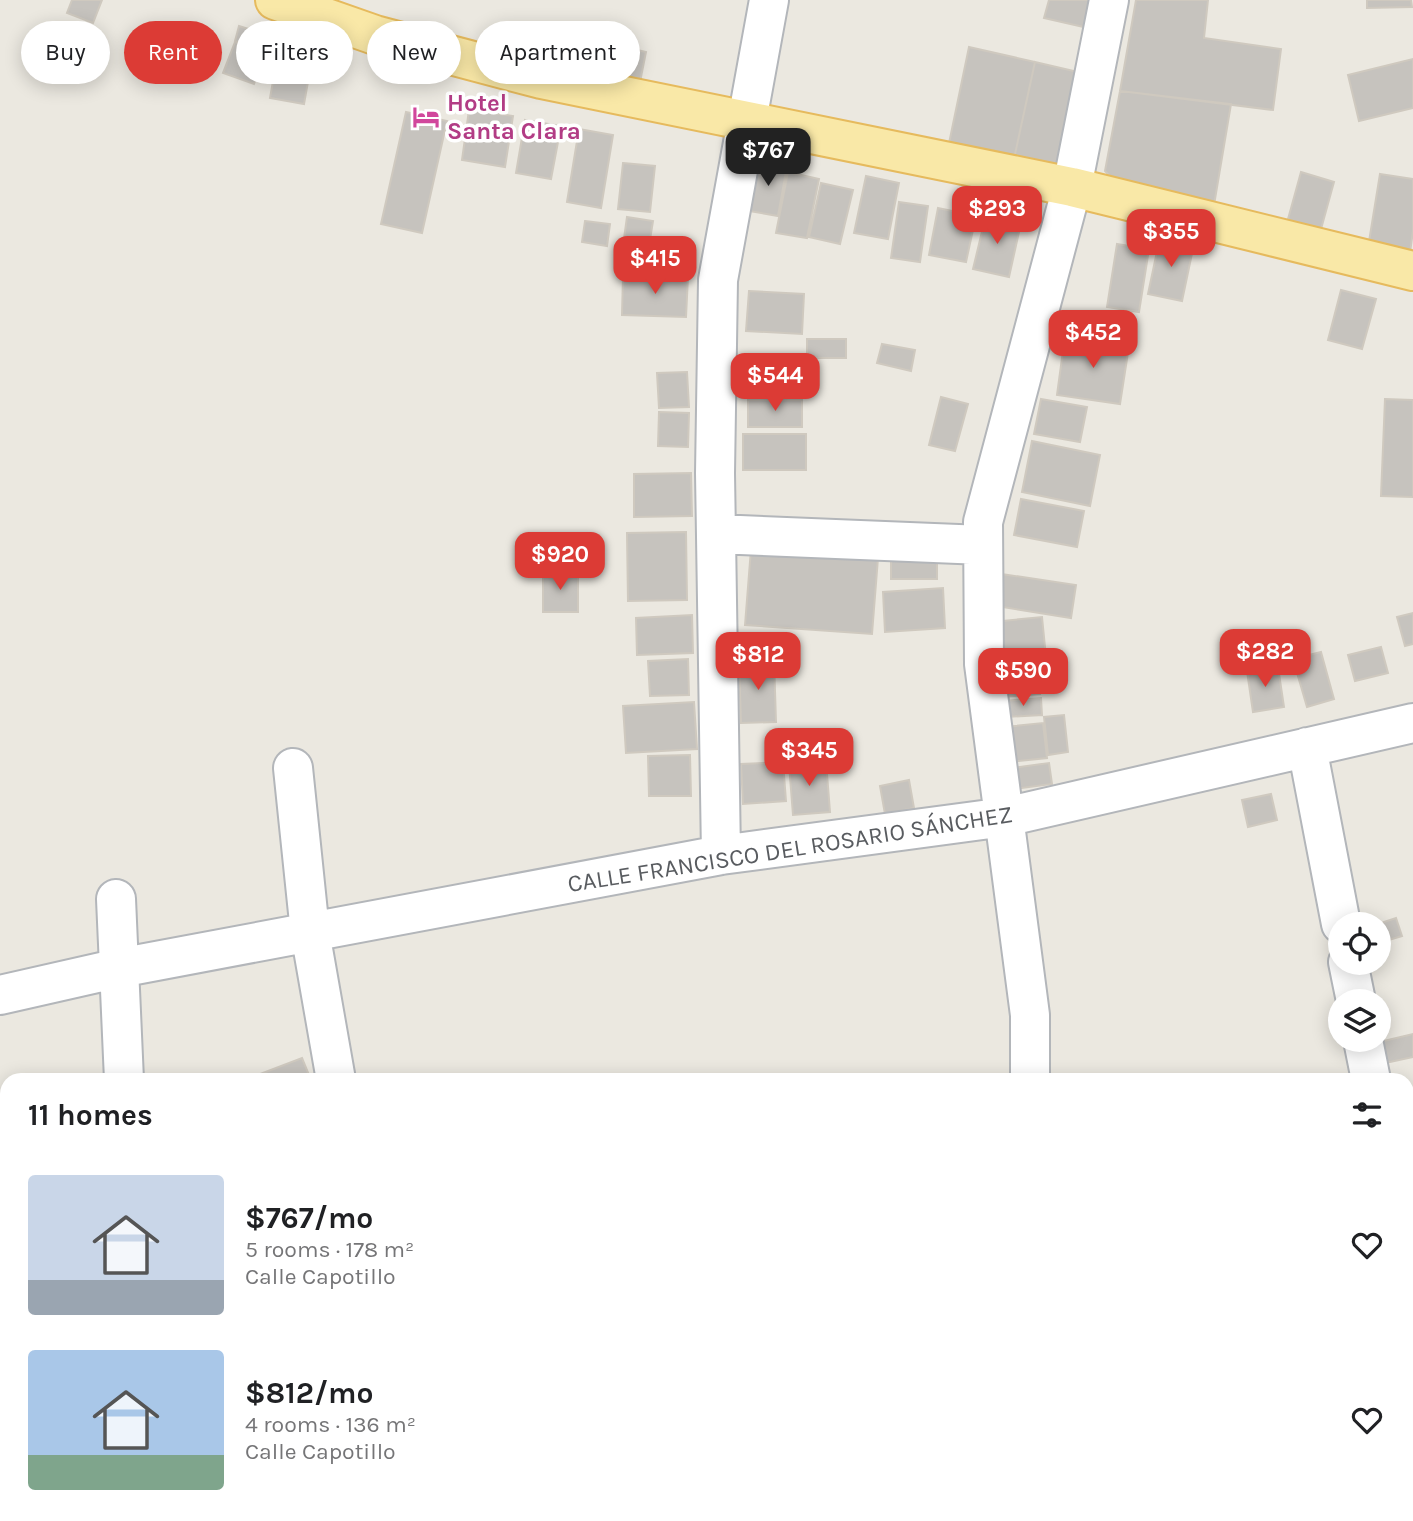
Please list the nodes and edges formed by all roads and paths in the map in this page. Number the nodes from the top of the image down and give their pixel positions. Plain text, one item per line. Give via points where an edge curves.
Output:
1 (275, 0) edge
2 (769, 0) edge
3 (1109, 0) edge
4 (747, 123) junction
5 (1072, 187) junction
6 (1413, 271) edge
7 (716, 534) junction
8 (983, 545) junction
9 (1413, 723) edge
10 (1307, 747) junction
11 (293, 768) dead end
12 (1005, 817) junction
13 (721, 855) junction
14 (116, 899) dead end
15 (1339, 912) edge
16 (310, 932) junction
17 (119, 968) junction
18 (0, 995) edge
19 (1365, 1052) edge
20 (124, 1073) edge
21 (335, 1073) edge
22 (1030, 1073) edge
23 (1370, 1073) edge

1 - 4 main road via 375,35 516,72
2 - 4 street
3 - 5 street
4 - 5 main road
4 - 7 street via 718,280
5 - 6 main road
5 - 8 street via 983,522
7 - 8 street
7 - 13 street
8 - 12 street via 984,664
9 - 10 street, CALLE FRANCISCO DEL ROSARIO SÁNCHEZ
10 - 12 street, CALLE FRANCISCO DEL ROSARIO SÁNCHEZ
10 - 15 street
11 - 16 street
12 - 13 street, CALLE FRANCISCO DEL ROSARIO SÁNCHEZ
12 - 22 street via 1030,1015
13 - 16 street, CALLE FRANCISCO DEL ROSARIO SÁNCHEZ
14 - 17 street
16 - 17 street, CALLE FRANCISCO DEL ROSARIO SÁNCHEZ
16 - 21 street
17 - 18 street, CALLE FRANCISCO DEL ROSARIO SÁNCHEZ
17 - 20 street
19 - 23 street

